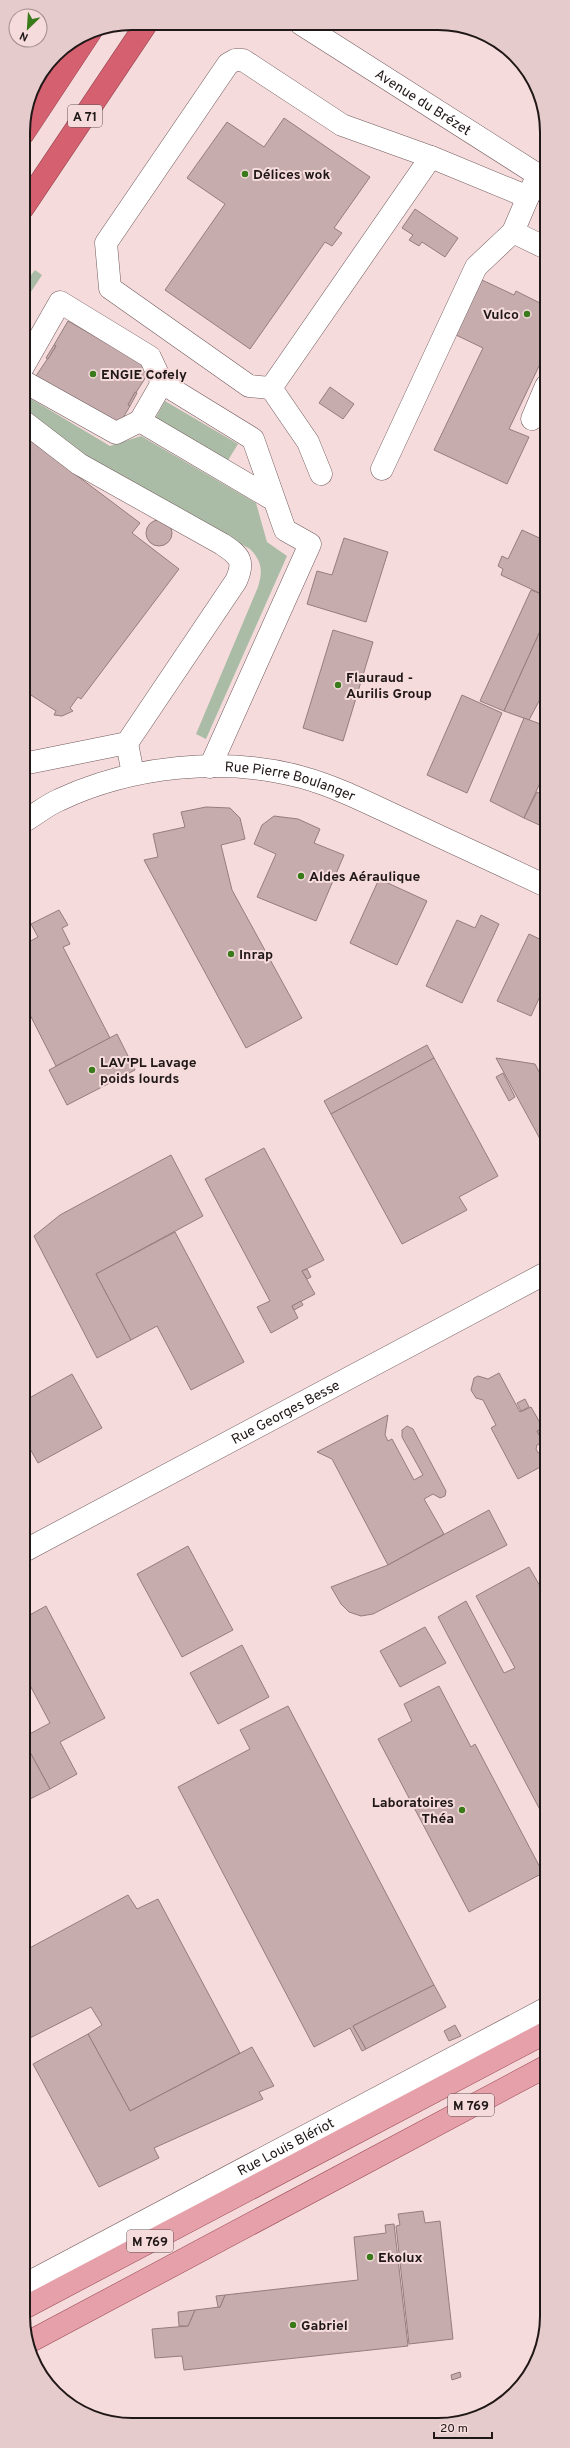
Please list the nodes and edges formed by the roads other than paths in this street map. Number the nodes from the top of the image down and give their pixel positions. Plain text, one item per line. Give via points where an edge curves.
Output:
1 (142, 30) edge
2 (310, 30) edge
3 (83, 43) edge
4 (30, 123) edge
5 (431, 157) junction
6 (540, 176) edge
7 (540, 180) edge
8 (528, 197) junction
9 (30, 198) edge
10 (512, 232) junction
11 (540, 245) edge
12 (30, 355) edge
13 (162, 383) junction
14 (30, 385) edge
15 (271, 388) junction
16 (540, 400) edge
17 (532, 419) dead end
18 (140, 421) junction
19 (30, 426) edge
20 (382, 469) dead end
21 (321, 474) dead end
22 (274, 500) junction
23 (128, 743) junction
24 (30, 763) edge
25 (210, 768) junction
26 (133, 774) junction
27 (30, 818) edge
28 (540, 883) edge
29 (540, 1276) edge
30 (30, 1548) edge
31 (540, 2012) edge
32 (540, 2036) edge
33 (540, 2070) edge
34 (30, 2282) edge
35 (30, 2305) edge
36 (33, 2340) edge

1 - 9 highway, A 71
2 - 6 street, Avenue du Brézet
3 - 4 highway
5 - 8 street
5 - 15 street
5 - 15 street via 342,125 243,60 235,60 228,64 106,244 110,288 249,386
7 - 8 street
8 - 10 street
10 - 11 street
10 - 20 street via 476,267
12 - 13 street via 60,302 150,357
13 - 18 street
13 - 22 street via 253,439
14 - 18 street via 116,433
15 - 21 street via 308,442
16 - 17 street
18 - 22 street
19 - 23 street via 79,464 222,544 240,559 242,568 236,581
22 - 25 street via 285,530 310,544
23 - 24 street
23 - 26 street
25 - 26 street, Rue Pierre Boulanger via 172,768
25 - 28 street, Rue Pierre Boulanger via 267,771 300,777 340,790
26 - 27 street, Rue Pierre Boulanger via 58,800
29 - 30 street, Rue Georges Besse
31 - 34 street, Rue Louis Blériot
32 - 35 main road, Rue Louis Blériot / M 769
33 - 36 main road, M 769

